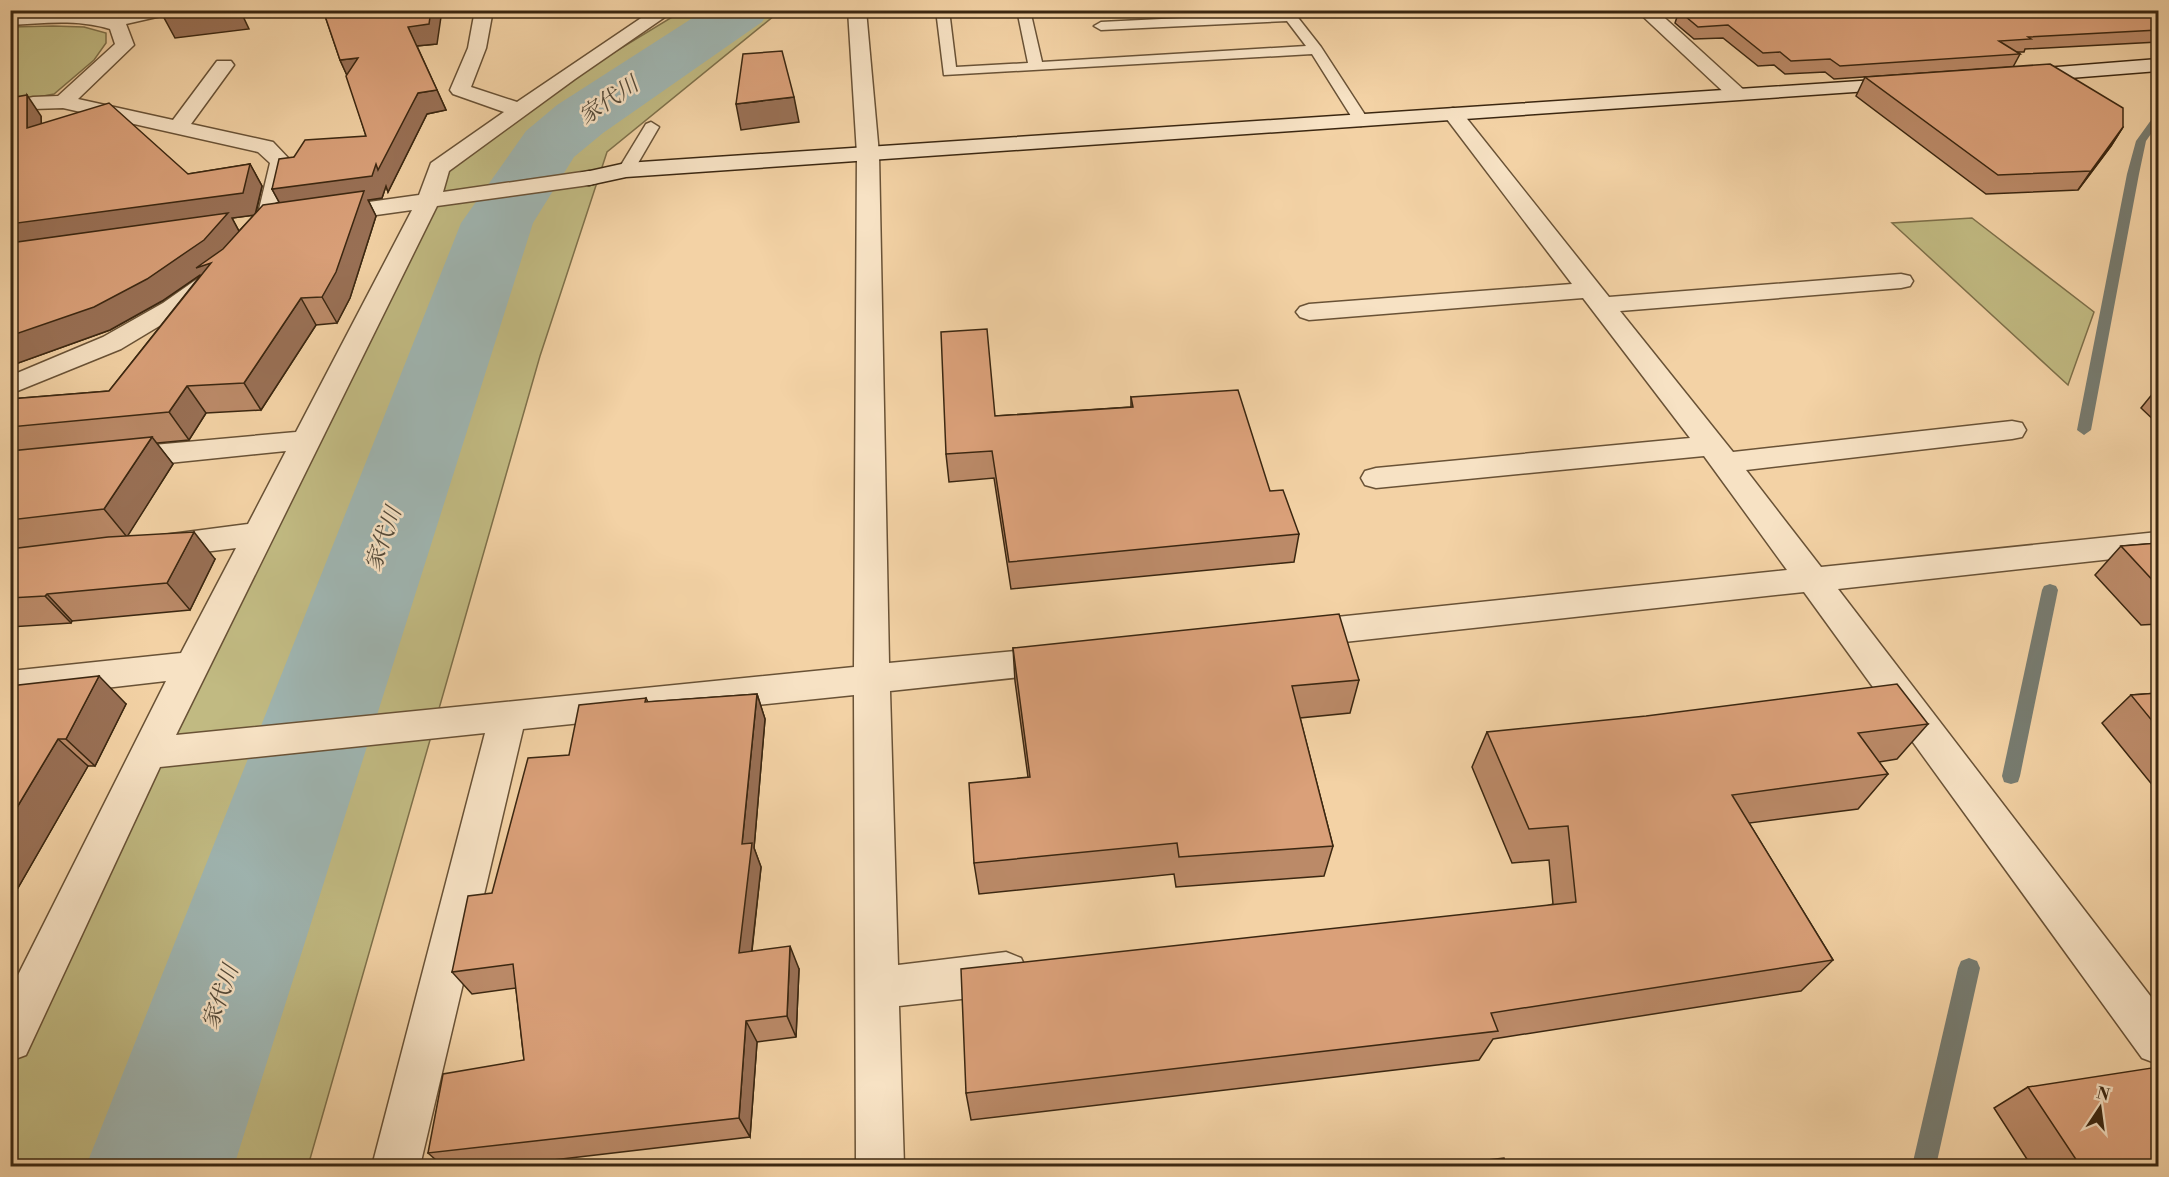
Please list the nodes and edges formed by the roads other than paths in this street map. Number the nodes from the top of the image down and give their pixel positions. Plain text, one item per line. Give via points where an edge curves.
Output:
1 (164, 10) edge
2 (484, 10) edge
3 (666, 10) edge
4 (857, 10) edge
5 (942, 10) edge
6 (1023, 10) edge
7 (1095, 10) edge
8 (1288, 14) edge
9 (1649, 14) edge
10 (1676, 16) dead end
11 (10, 20) edge
12 (109, 22) junction
13 (1101, 26) junction
14 (1316, 50) junction
15 (1115, 62) junction
16 (224, 65) dead end
17 (2158, 65) edge
18 (1036, 66) junction
19 (1995, 78) edge
20 (1925, 83) edge
21 (1738, 95) junction
22 (63, 102) junction
23 (10, 108) edge
24 (519, 110) junction
25 (1453, 114) junction
26 (1362, 121) junction
27 (651, 127) dead end
28 (178, 128) junction
29 (868, 154) junction
30 (626, 170) junction
31 (429, 199) junction
32 (286, 221) junction
33 (232, 228) dead end
34 (1901, 281) dead end
35 (1596, 297) junction
36 (1309, 312) dead end
37 (10, 386) edge
38 (2012, 430) dead end
39 (307, 440) junction
40 (1718, 454) junction
41 (93, 460) edge
42 (1376, 478) dead end
43 (258, 534) junction
44 (2158, 543) edge
45 (129, 550) edge
46 (1812, 578) junction
47 (1265, 637) edge
48 (1087, 657) edge
49 (192, 665) junction
50 (872, 680) junction
51 (10, 685) edge
52 (508, 715) junction
53 (148, 753) junction
54 (1042, 968) edge
55 (877, 988) junction
56 (23, 989) edge
57 (10, 1039) edge
58 (2158, 1042) edge
59 (396, 1167) edge
60 (880, 1167) edge

1 - 12 street
2 - 24 street via 477,48 460,90
3 - 24 street
4 - 29 street
5 - 18 lane via 949,72
6 - 18 lane
7 - 13 lane
8 - 13 lane
8 - 14 lane
9 - 10 street
9 - 21 street
11 - 12 street via 63,15
12 - 22 street via 118,26 125,45
13 - 15 lane
14 - 15 lane
14 - 26 lane
15 - 18 lane
16 - 28 street
17 - 19 street
20 - 21 street
21 - 25 street
22 - 23 street
22 - 28 street
24 - 31 street via 439,168
25 - 26 street
25 - 35 street
26 - 29 street
27 - 30 lane
28 - 32 street via 265,147 281,162
29 - 30 street
29 - 50 street
30 - 31 street
31 - 32 street
31 - 39 street
32 - 33 street
32 - 37 street via 228,269 112,344
34 - 35 street
35 - 36 street
35 - 40 street
38 - 40 street
39 - 41 street
39 - 43 street
40 - 42 street
40 - 46 street
43 - 45 street
43 - 49 street
44 - 46 street
46 - 47 street
46 - 58 street
48 - 50 street
49 - 51 street
49 - 53 street
50 - 52 street
50 - 55 street
52 - 53 street
52 - 59 street
53 - 56 street
54 - 55 street
55 - 60 street
56 - 57 street

